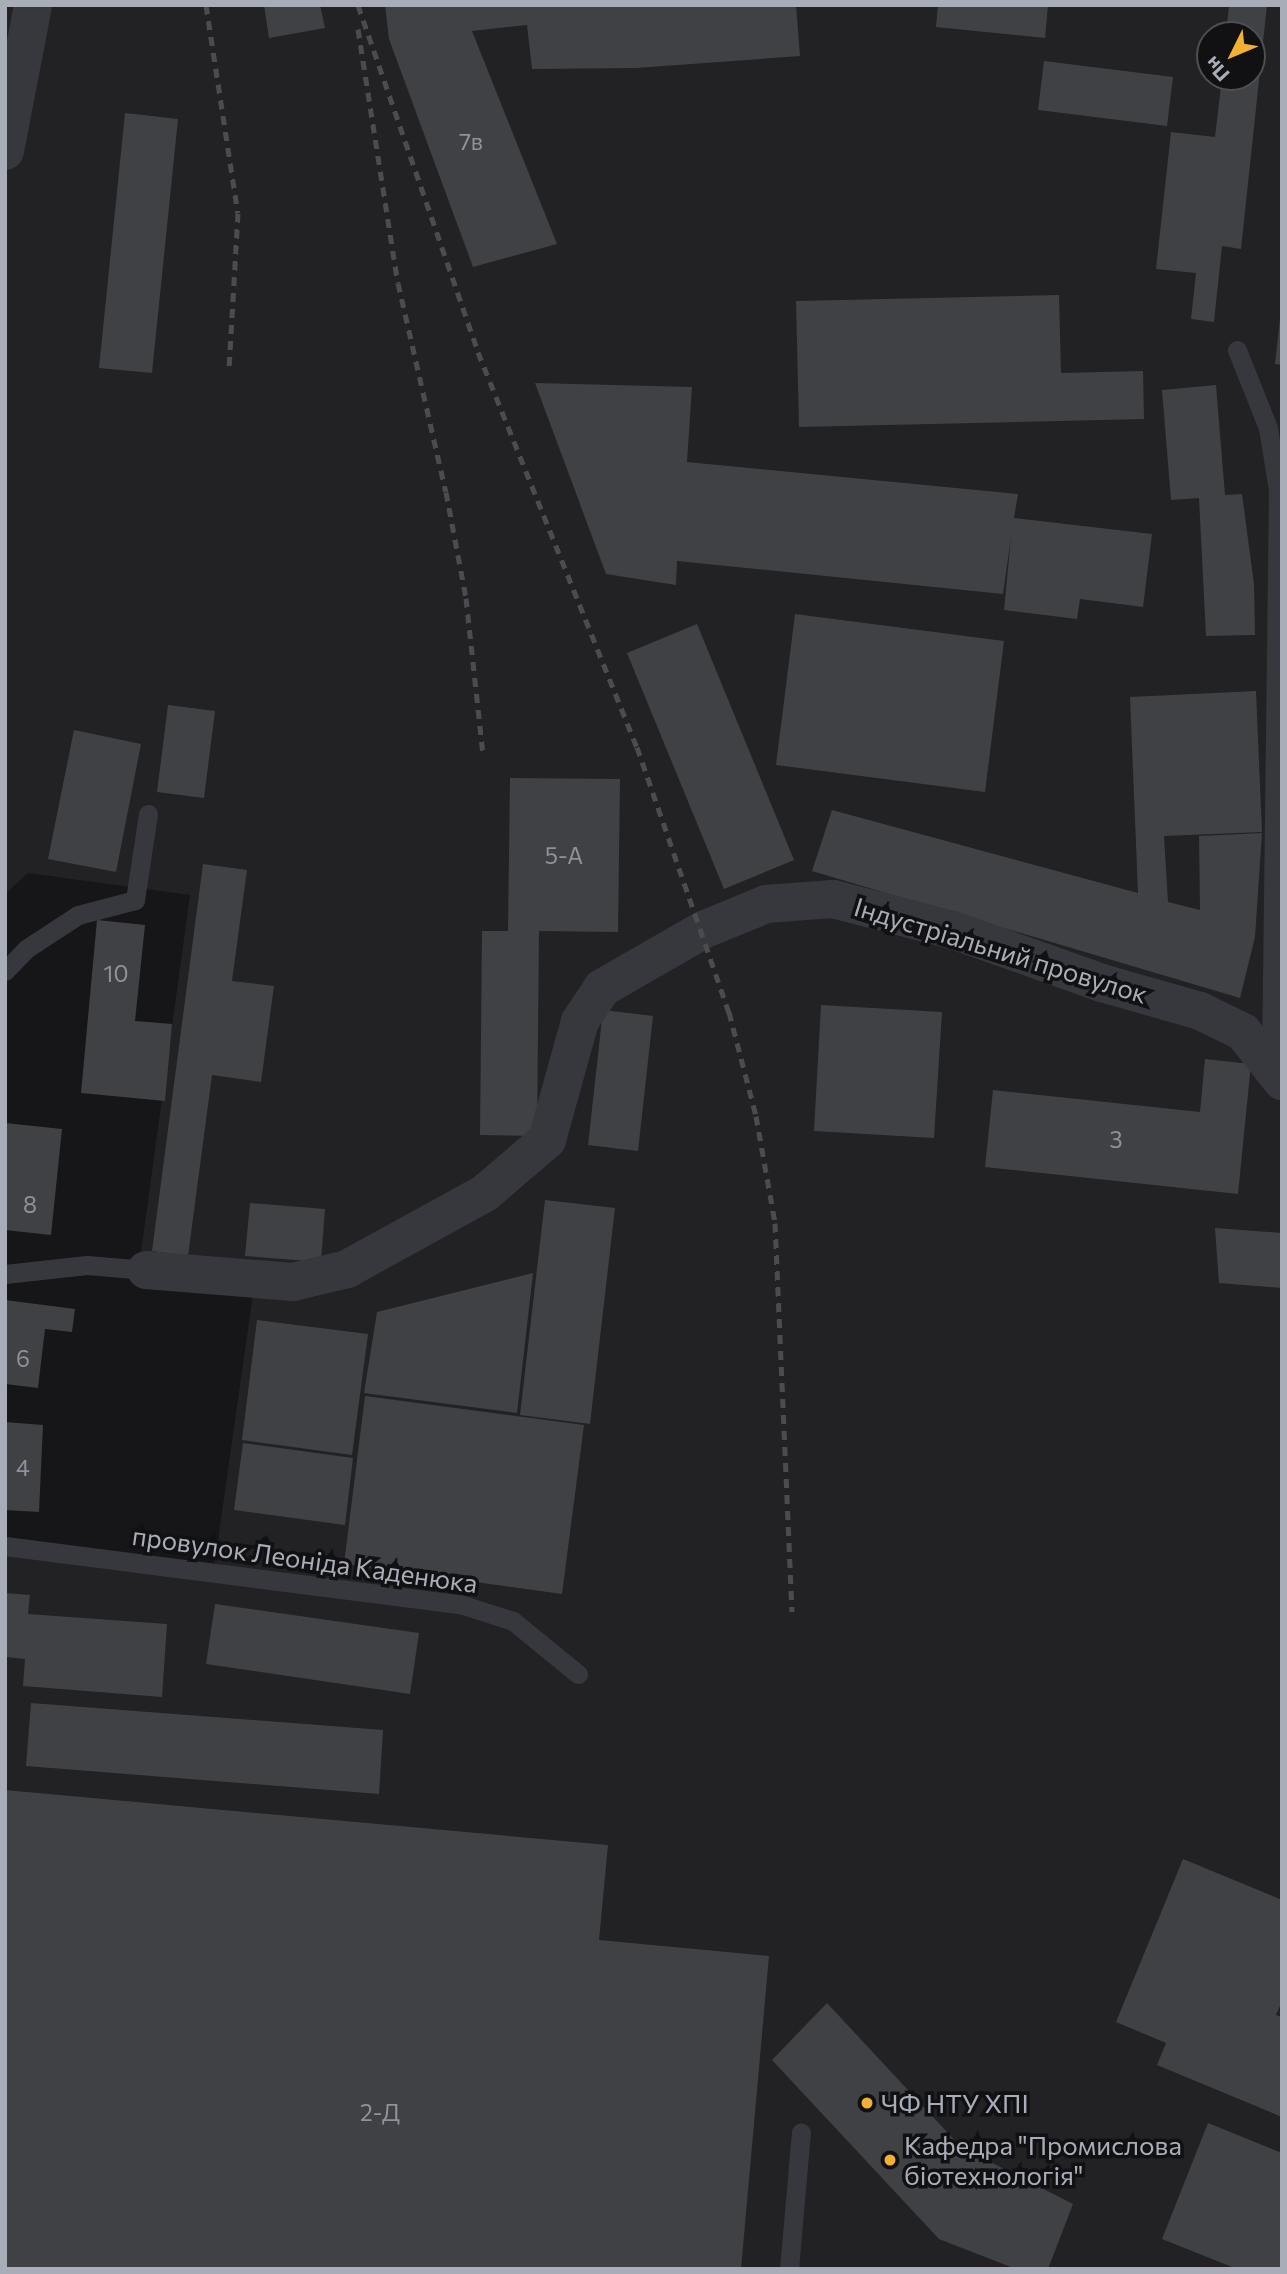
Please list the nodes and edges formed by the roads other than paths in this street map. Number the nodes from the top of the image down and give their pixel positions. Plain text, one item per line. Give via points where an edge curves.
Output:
1 (33, 5) edge
2 (5, 151) edge
3 (1237, 350) dead end
4 (148, 814) dead end
5 (5, 971) edge
6 (1277, 1072) edge
7 (146, 1270) joint
8 (5, 1274) edge
9 (5, 1545) edge
10 (578, 1674) dead end
11 (801, 2133) dead end
12 (789, 2269) edge

1 - 2 street
3 - 6 lane via 1268,428 1278,490
4 - 5 lane via 135,900 78,915 26,949
6 - 7 street, Індустріальний провулок via 1243,1032 1200,1011 1102,983 953,930 833,898 766,904 703,930 602,988 580,1021 547,1140 485,1193 347,1269 293,1282
7 - 8 lane via 87,1265
9 - 10 lane, провулок Леоніда Каденюка via 460,1604 513,1621
11 - 12 lane

